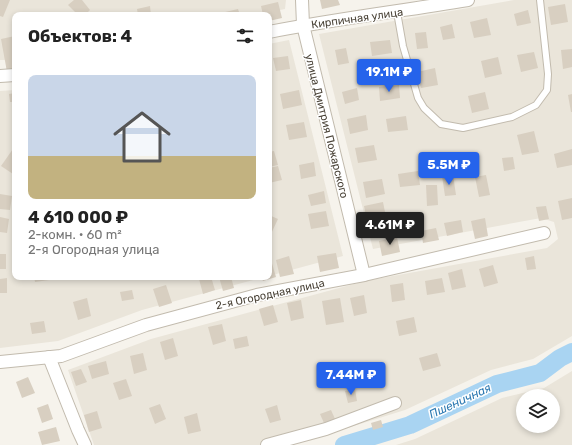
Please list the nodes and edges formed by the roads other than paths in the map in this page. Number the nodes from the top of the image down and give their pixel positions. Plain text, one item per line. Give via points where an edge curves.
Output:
1 (302, 0) edge
2 (468, 0) edge
3 (540, 0) edge
4 (397, 12) junction
5 (303, 25) junction
6 (272, 31) edge
7 (12, 75) edge
8 (0, 76) edge
9 (544, 232) dead end
10 (364, 275) junction
11 (49, 357) junction
12 (0, 362) edge
13 (395, 403) dead end
14 (85, 445) edge
15 (267, 445) edge

1 - 5 street, улица Дмитрия Пожарского
2 - 4 street, Кирпичная улица
3 - 4 lane via 548,74 547,90 536,105 512,117 463,128 441,124 424,108 418,98 412,83
4 - 5 street, Кирпичная улица
5 - 6 street, Кирпичная улица
5 - 10 street, улица Дмитрия Пожарского
7 - 8 street
9 - 10 street, 2-я Огородная улица
10 - 11 street, 2-я Огородная улица via 257,295 146,325 61,356
11 - 12 street, 2-я Огородная улица
11 - 14 street
13 - 15 street via 326,429

